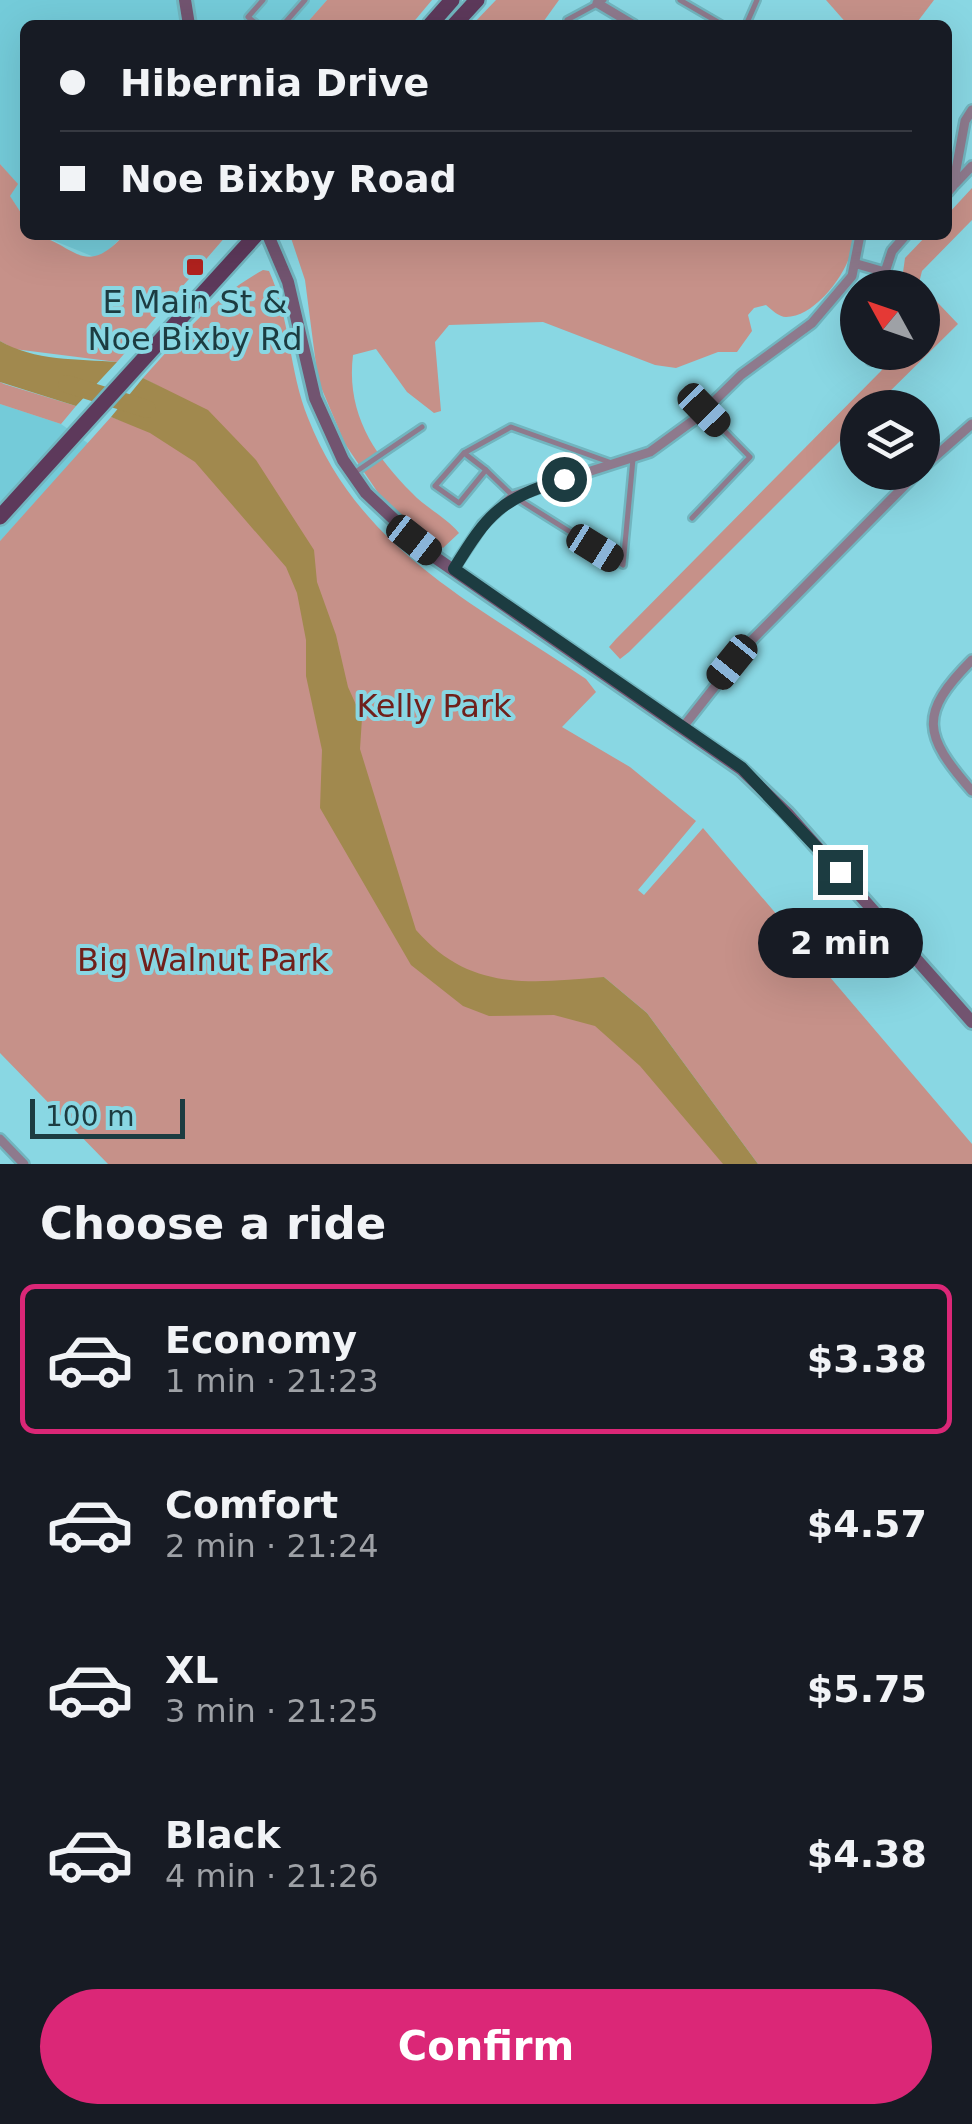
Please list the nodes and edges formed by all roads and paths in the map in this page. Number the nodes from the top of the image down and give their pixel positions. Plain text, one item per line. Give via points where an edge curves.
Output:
1 (263, 0) edge
2 (305, 0) edge
3 (452, 0) edge
4 (477, 0) edge
5 (680, 0) edge
6 (600, 2) edge
7 (252, 20) edge
8 (287, 20) edge
9 (434, 20) edge
10 (459, 20) edge
11 (567, 20) edge
12 (627, 20) edge
13 (714, 20) edge
14 (972, 110) edge
15 (972, 166) edge
16 (952, 180) edge
17 (952, 187) edge
18 (251, 240) edge
19 (270, 240) edge
20 (859, 240) edge
21 (902, 240) edge
22 (857, 264) junction
23 (878, 270) edge
24 (886, 270) edge
25 (704, 410) junction
26 (972, 424) edge
27 (422, 427) dead end
28 (940, 452) edge
29 (464, 453) junction
30 (633, 459) junction
31 (614, 464) junction
32 (486, 470) junction
33 (352, 475) junction
34 (900, 490) edge
35 (512, 496) junction
36 (0, 516) edge
37 (692, 518) dead end
38 (454, 569) junction
39 (972, 660) edge
40 (683, 727) junction
41 (972, 790) edge
42 (972, 1022) edge
43 (0, 1139) edge
44 (9, 1148) junction
45 (0, 1157) edge
46 (24, 1164) edge

1 - 7 lane via 248,16
2 - 8 lane
3 - 9 main road
4 - 10 main road
5 - 13 lane
6 - 11 lane
6 - 12 street
14 - 16 street
15 - 17 street
18 - 36 main road
19 - 33 street via 288,282 314,398
20 - 22 street
21 - 24 street
22 - 23 street
22 - 25 street via 812,323
25 - 30 street via 668,442
25 - 37 lane via 750,458
26 - 28 street
27 - 33 lane
29 - 31 lane via 512,426
29 - 32 lane
29 - 32 lane via 435,486 458,503
30 - 31 street
30 - 35 lane via 623,565
31 - 35 street
32 - 35 lane
33 - 38 street via 394,522
34 - 40 street via 750,642
35 - 38 street via 483,524
38 - 40 street
39 - 41 street via 935,702 931,721 935,742
40 - 42 street via 742,768 776,802
43 - 44 street
44 - 45 lane
44 - 46 street

